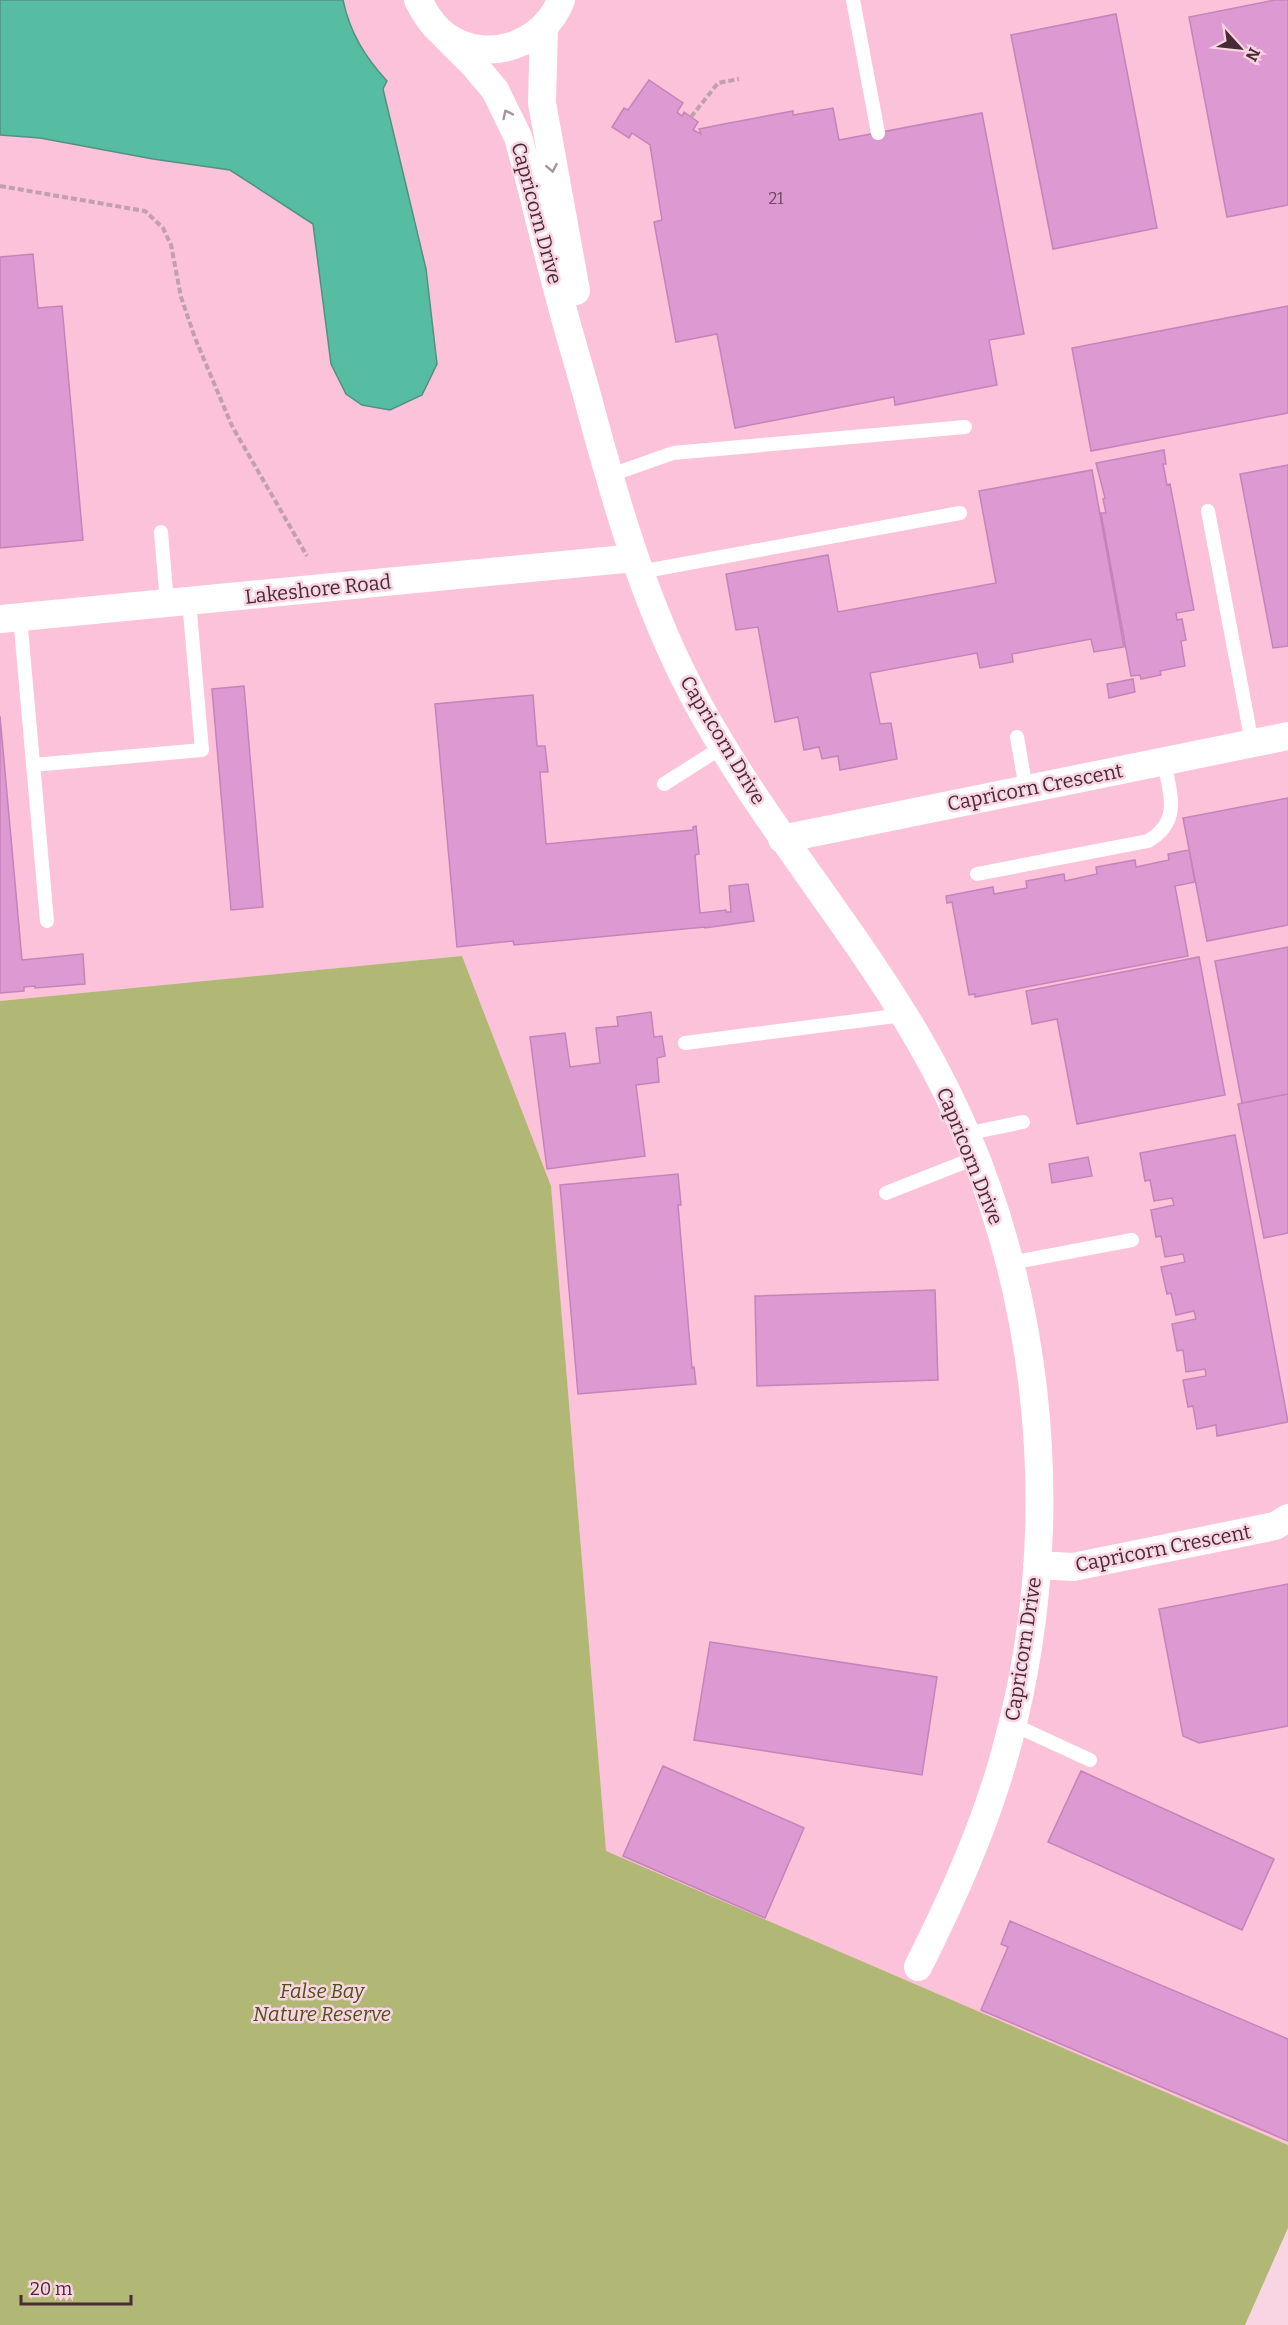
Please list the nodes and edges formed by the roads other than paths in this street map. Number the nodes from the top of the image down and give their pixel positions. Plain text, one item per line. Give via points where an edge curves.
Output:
1 (418, 0) edge
2 (853, 0) edge
3 (564, 1) edge
4 (544, 27) junction
5 (444, 35) junction
6 (878, 133) dead end
7 (591, 412) junction
8 (964, 428) dead end
9 (608, 476) junction
10 (1208, 511) dead end
11 (960, 513) dead end
12 (161, 532) dead end
13 (638, 565) junction
14 (178, 602) junction
15 (10, 618) edge
16 (1288, 736) edge
17 (1017, 737) dead end
18 (1252, 743) junction
19 (724, 746) junction
20 (1164, 761) junction
21 (33, 765) junction
22 (664, 784) dead end
23 (1026, 789) junction
24 (782, 838) junction
25 (977, 874) dead end
26 (47, 921) dead end
27 (903, 1015) junction
28 (685, 1043) dead end
29 (1023, 1122) dead end
30 (970, 1146) junction
31 (886, 1193) dead end
32 (1132, 1239) dead end
33 (1010, 1263) junction
34 (1288, 1518) edge
35 (1037, 1565) junction
36 (1012, 1724) junction
37 (1090, 1760) dead end
38 (918, 1967) dead end

1 - 5 street, Capricorn Drive
2 - 6 lane
3 - 4 street
4 - 5 street via 513,46 489,50 465,46
4 -> 7 street, Capricorn Drive via 542,103 579,308
7 -> 5 street, Capricorn Drive via 518,137 495,90
7 - 9 street, Capricorn Drive
8 - 9 lane via 673,453
9 - 13 street, Capricorn Drive
10 - 18 lane
11 - 13 lane
12 - 14 lane
13 - 14 street, Lakeshore Road
13 - 19 street, Capricorn Drive via 666,640
14 - 15 street, Lakeshore Road
14 - 21 lane via 202,750
15 - 21 lane
16 - 18 street, Capricorn Crescent
17 - 23 lane
18 - 20 street, Capricorn Crescent
19 - 22 lane
19 - 24 street, Capricorn Drive
20 - 23 street, Capricorn Crescent
20 - 25 lane via 1171,809 1158,835 1148,841
21 - 26 lane
23 - 24 street, Capricorn Crescent
24 - 27 street, Capricorn Drive
27 - 28 lane
27 - 30 street, Capricorn Drive via 936,1071
29 - 30 lane
30 - 31 lane
30 - 33 street, Capricorn Drive
32 - 33 lane
33 - 35 street, Capricorn Drive via 1032,1369 1038,1484
34 - 35 street, Capricorn Crescent via 1275,1526 1073,1567
35 - 36 street, Capricorn Drive via 1029,1642
36 - 37 lane
36 - 38 street, Capricorn Drive via 977,1838

